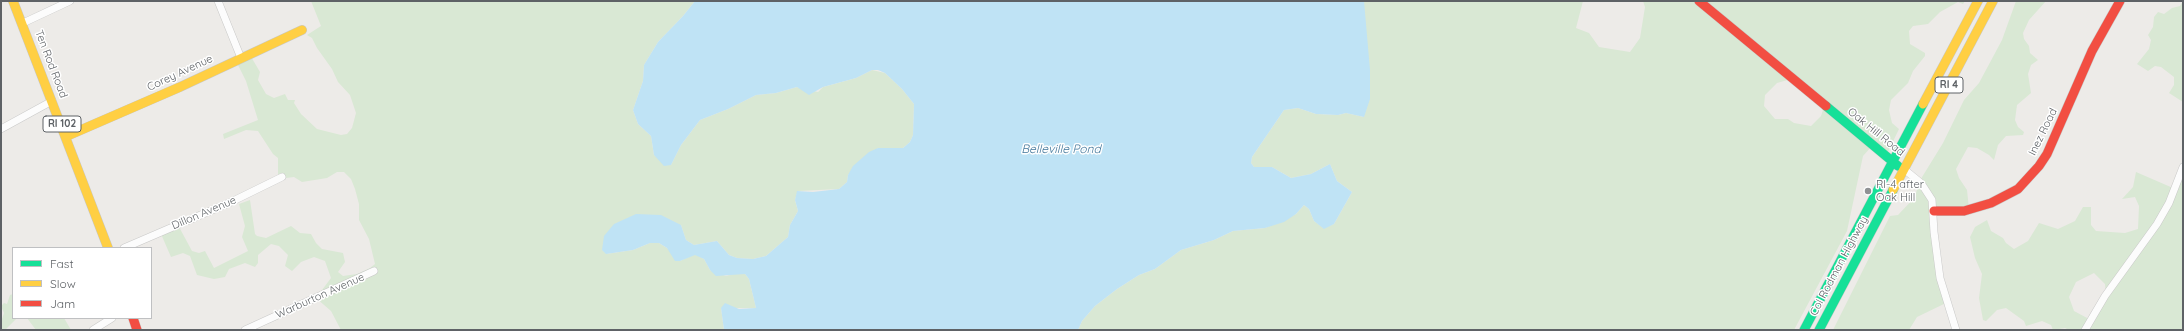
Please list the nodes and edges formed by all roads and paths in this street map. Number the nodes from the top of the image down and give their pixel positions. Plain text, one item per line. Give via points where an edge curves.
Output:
1 (13, 1) edge
2 (70, 1) edge
3 (218, 1) edge
4 (1698, 1) edge
5 (1978, 1) edge
6 (1994, 1) edge
7 (2120, 1) edge
8 (23, 23) junction
9 (302, 30) dead end
10 (242, 58) junction
11 (52, 100) junction
12 (1, 129) edge
13 (67, 136) junction
14 (1893, 163) junction
15 (2183, 167) edge
16 (1905, 170) junction
17 (282, 177) dead end
18 (1934, 211) junction
19 (108, 247) edge
20 (126, 247) edge
21 (374, 271) dead end
22 (110, 319) edge
23 (133, 319) edge
24 (93, 330) edge
25 (137, 330) edge
26 (245, 330) edge
27 (1804, 330) edge
28 (1819, 330) edge
29 (1956, 330) edge
30 (2085, 330) edge

1 - 8 main road, Ten Rod Road / RI 102
2 - 8 street
3 - 10 street
4 - 14 main road, Oak Hill Road
5 - 14 main road, Col Rodman Highway / RI 4
6 - 16 main road, Col Rodman Highway / RI 4
7 - 18 main road, Inez Road via 2092,51 2047,154 2039,166 2018,189 1991,203 1964,211
8 - 11 main road, Ten Rod Road / RI 102
9 - 10 main road, Corey Avenue
10 - 13 main road, Corey Avenue
11 - 12 street
11 - 13 main road, Ten Rod Road / RI 102
13 - 19 main road, Ten Rod Road / RI 102
14 - 16 main road, Oak Hill Road
14 - 27 main road, Col Rodman Highway / RI 4
15 - 30 street via 2169,203 2157,224 2105,296
16 - 18 street, Oak Hill Road via 1928,191
16 - 28 main road, Col Rodman Highway / RI 4
17 - 20 street, Dillon Avenue
18 - 29 street, Oak Hill Road via 1940,278
21 - 26 street, Warburton Avenue
22 - 24 street
23 - 25 main road

